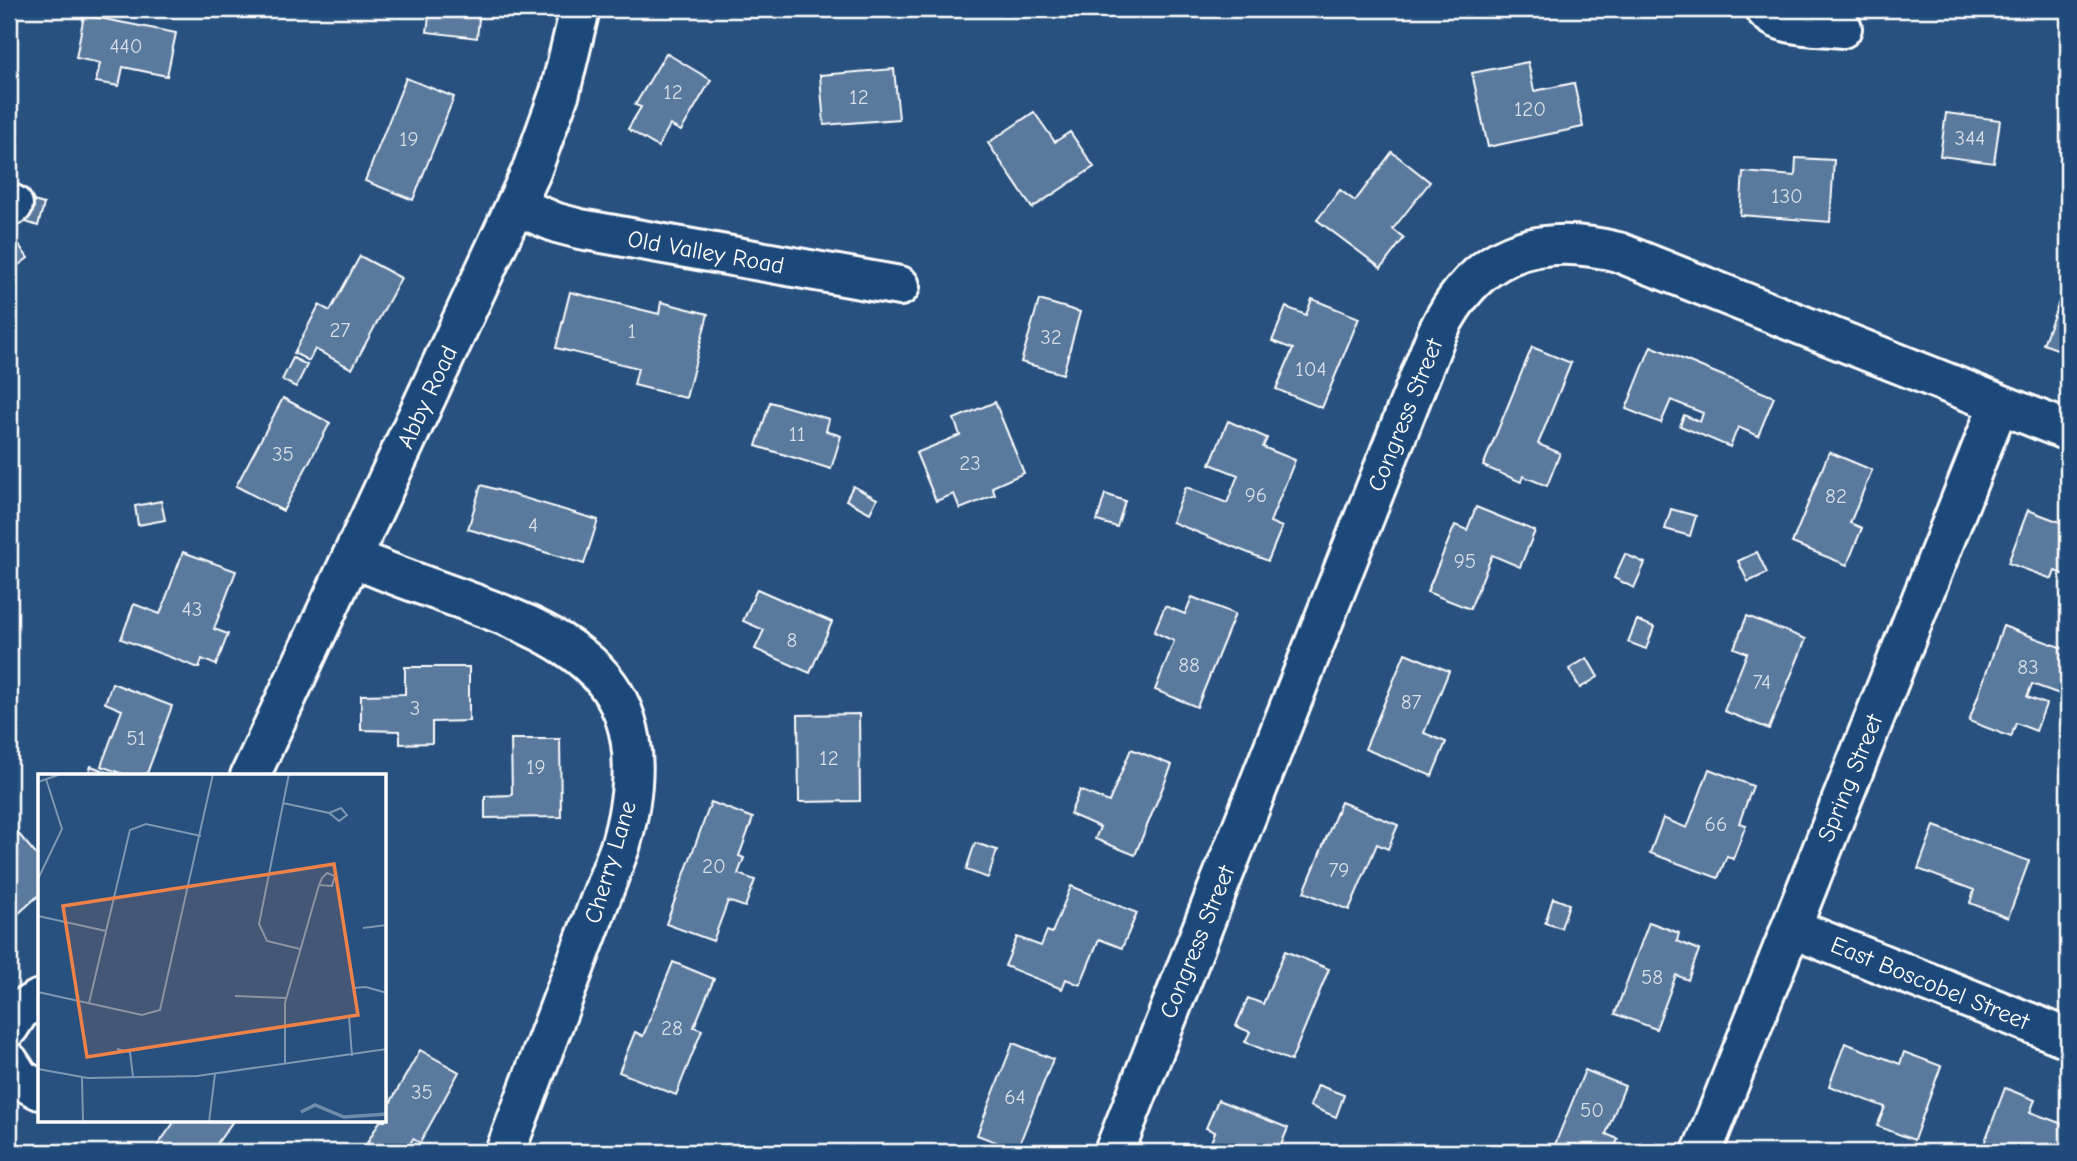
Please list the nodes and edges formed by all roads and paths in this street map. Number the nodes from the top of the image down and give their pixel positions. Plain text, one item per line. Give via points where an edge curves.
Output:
1 (580, 9) edge
2 (1765, 9) edge
3 (1842, 27) dead end
4 (516, 206) junction
5 (900, 286) dead end
6 (1999, 404) junction
7 (2068, 431) edge
8 (352, 557) junction
9 (251, 774) edge
10 (1791, 928) junction
11 (38, 1000) edge
12 (9, 1027) edge
13 (2068, 1038) edge
14 (9, 1062) edge
15 (38, 1089) edge
16 (505, 1152) edge
17 (1114, 1152) edge
18 (1702, 1152) edge

1 - 4 street, Abby Road via 560,92
2 - 3 street via 1791,22
4 - 5 street, Old Valley Road via 580,229
4 - 8 street, Abby Road
6 - 7 street, Congress Street
6 - 10 street, Spring Street
6 - 17 street, Congress Street via 1593,246 1544,246 1500,259 1479,272 1462,289 1437,332
8 - 9 street, Abby Road
8 - 16 street, Cherry Lane via 533,628 572,648 589,661 614,693 630,734 632,797 620,848
10 - 13 street, East Boscobel Street
10 - 18 street, Spring Street
11 - 12 street via 20,1010
14 - 15 street via 20,1079

